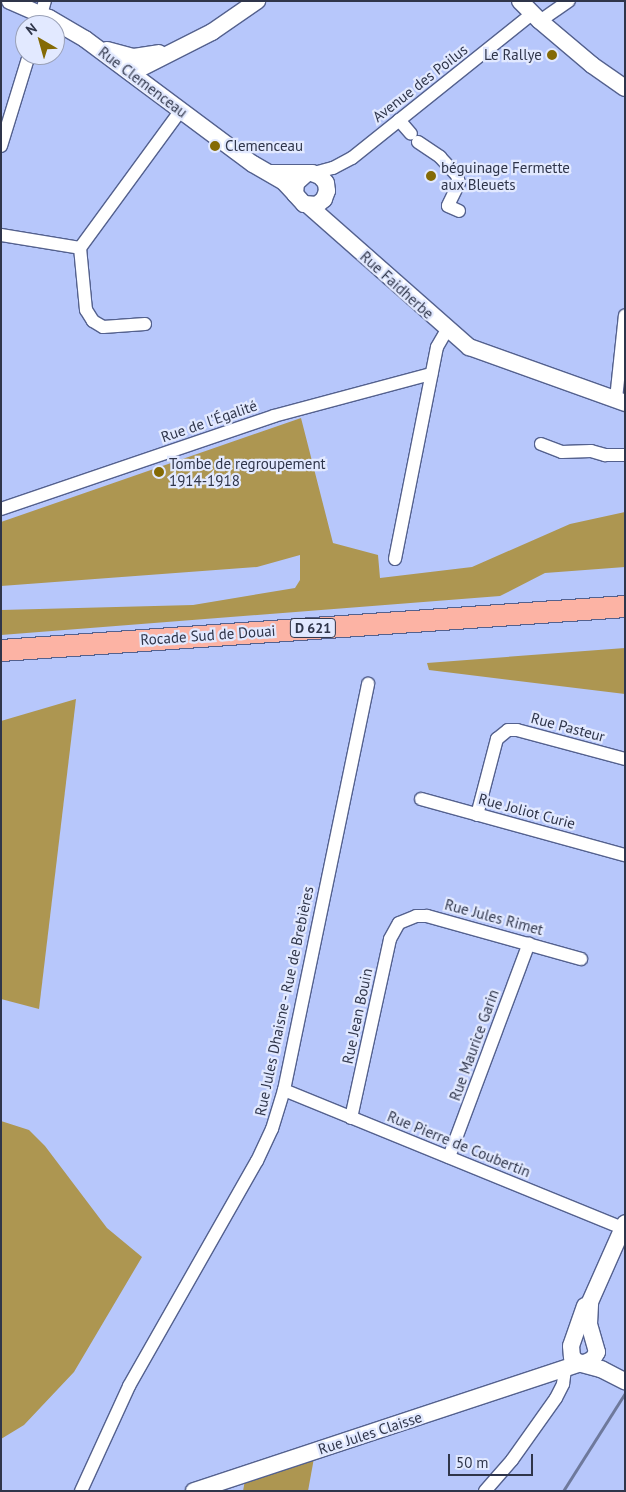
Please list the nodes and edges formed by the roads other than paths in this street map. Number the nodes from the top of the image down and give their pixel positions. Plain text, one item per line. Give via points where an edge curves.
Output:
1 (10, 1) edge
2 (257, 1) edge
3 (520, 1) edge
4 (569, 1) edge
5 (41, 13) edge
6 (536, 18) junction
7 (91, 44) junction
8 (164, 54) junction
9 (141, 56) junction
10 (26, 65) edge
11 (129, 72) junction
12 (625, 88) edge
13 (153, 89) junction
14 (181, 110) junction
15 (399, 120) junction
16 (1, 146) edge
17 (352, 158) junction
18 (270, 173) junction
19 (310, 174) junction
20 (327, 192) junction
21 (296, 194) junction
22 (308, 205) junction
23 (460, 211) dead end
24 (1, 235) edge
25 (347, 240) junction
26 (80, 248) junction
27 (625, 315) edge
28 (145, 324) dead end
29 (447, 330) junction
30 (431, 374) junction
31 (620, 401) edge
32 (541, 444) dead end
33 (625, 455) edge
34 (1, 509) edge
35 (395, 559) dead end
36 (625, 606) edge
37 (625, 615) edge
38 (1, 650) edge
39 (1, 659) edge
40 (368, 684) dead end
41 (625, 759) edge
42 (421, 799) dead end
43 (478, 815) junction
44 (625, 855) edge
45 (399, 923) joint
46 (529, 944) junction
47 (581, 959) dead end
48 (284, 1090) junction
49 (351, 1118) junction
50 (450, 1157) junction
51 (624, 1226) edge
52 (593, 1294) junction
53 (572, 1345) junction
54 (595, 1345) junction
55 (582, 1364) junction
56 (565, 1370) junction
57 (545, 1375) junction
58 (625, 1380) edge
59 (81, 1491) edge
60 (194, 1491) edge
61 (484, 1491) edge

1 - 5 street, Rue Clemenceau
2 - 8 street via 212,32
3 - 6 street
4 - 6 street, Avenue des Poilus
5 - 7 street, Rue Clemenceau
6 - 12 street
6 - 15 street, Avenue des Poilus
7 - 9 street via 120,54
7 - 11 street, Rue Clemenceau
8 - 9 street
8 - 11 street
8 - 13 street via 150,73
9 - 11 street via 132,63
10 - 16 street
11 - 13 street, Rue Clemenceau
13 - 14 street, Rue Clemenceau
14 - 18 street, Rue Clemenceau
14 - 26 street
15 - 17 street, Avenue des Poilus
15 - 23 street via 457,176 459,183 448,206
17 - 19 street, Avenue des Poilus via 333,168
17 - 20 street, Avenue des Poilus
18 - 19 street, Rue Clemenceau
18 - 21 street, Rue Clemenceau
19 - 20 street via 324,179
19 - 21 street via 296,183
20 - 22 street via 319,204
20 - 25 street, Rue Faidherbe via 327,206 334,223
21 - 22 street via 300,202
22 - 25 street, Rue Faidherbe
24 - 26 street
25 - 29 street, Rue Faidherbe
26 - 28 street via 86,310 92,321 103,327
27 - 31 street
29 - 30 street via 437,347
29 - 31 street, Rue Faidherbe via 480,352
30 - 34 street, Rue de l'Égalité via 274,416
30 - 35 street
32 - 33 street via 562,452
36 - 38 highway, Rocade Sud de Douai / D 621
37 - 39 highway, Rocade Sud de Douai / D 621
40 - 48 street, Rue Jules Dhaisne - Rue de Brebières
41 - 43 street, Rue Pasteur via 517,730 503,732 497,739
42 - 43 street, Rue Joliot Curie
43 - 44 street, Rue Joliot Curie
45 - 46 street, Rue Jules Rimet via 416,916 427,916
45 - 49 street, Rue Jean Bouin via 390,938
46 - 47 street, Rue Jules Rimet
46 - 50 street, Rue Maurice Garin
48 - 49 street, Rue Pierre de Coubertin
48 - 59 street, Rue Jules Dhaisne - Rue de Brebières via 263,1149 129,1386
49 - 50 street, Rue Pierre de Coubertin
50 - 51 street, Rue Pierre de Coubertin
51 - 52 street
52 - 53 street, Rue Jules Claisse
52 - 54 street via 589,1316
53 - 54 street via 583,1337
53 - 55 street via 572,1357
53 - 57 street, Rue Jules Claisse via 558,1366
54 - 55 street via 593,1359
54 - 58 street
55 - 56 street, Rue Jules Claisse
55 - 58 street
56 - 57 street, Rue Jules Claisse
56 - 61 street via 556,1398 512,1460
57 - 60 street, Rue Jules Claisse

